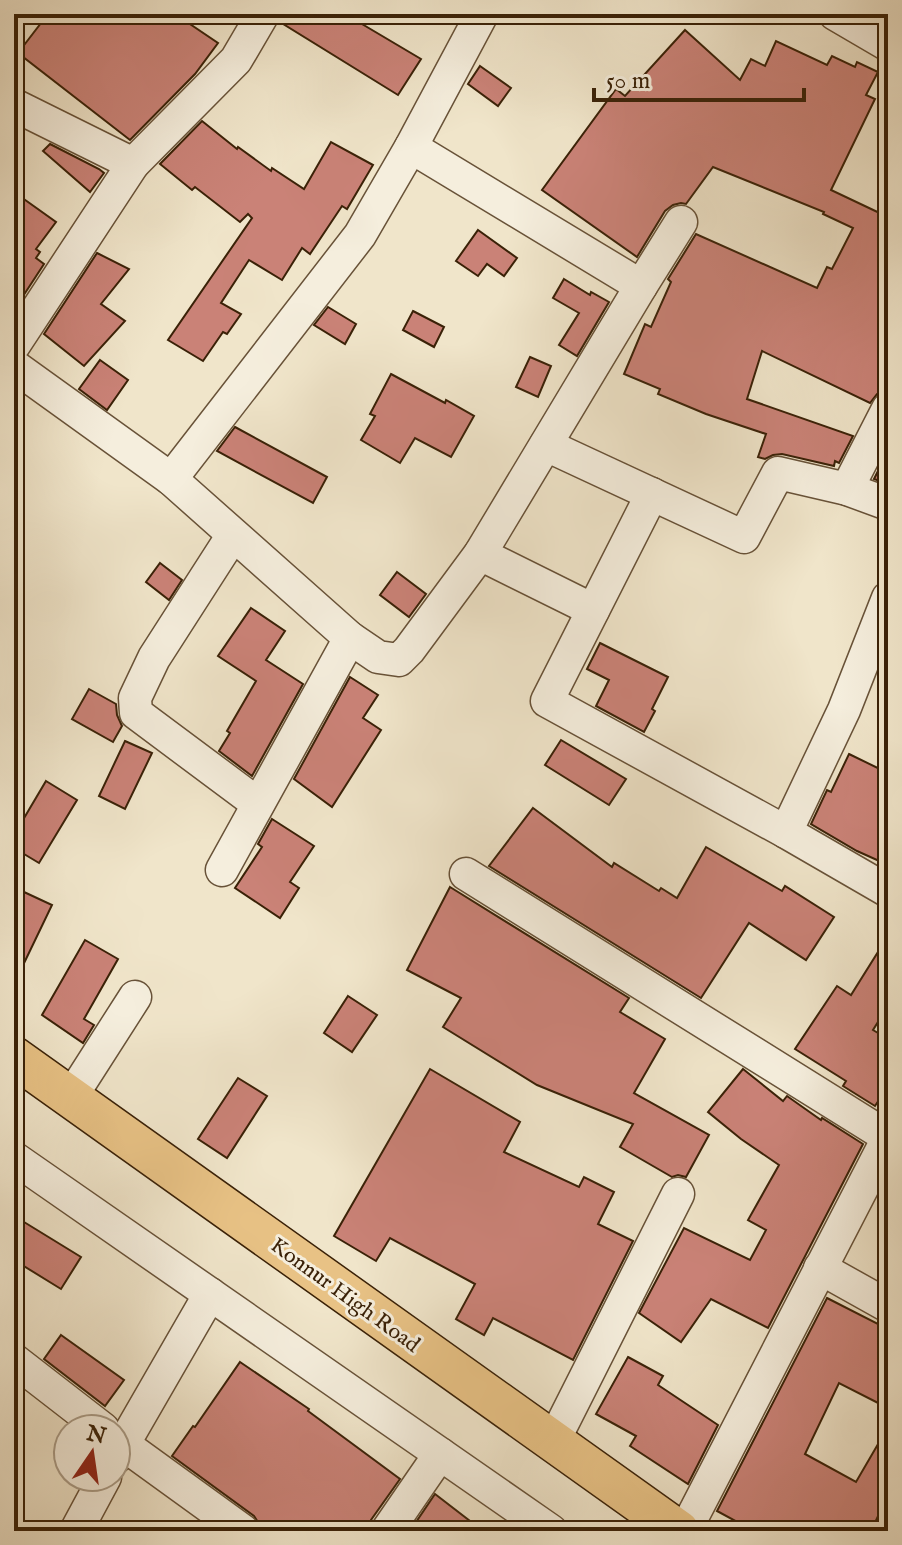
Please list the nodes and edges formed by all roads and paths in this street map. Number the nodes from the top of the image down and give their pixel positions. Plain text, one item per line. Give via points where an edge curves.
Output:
1 (263, 14) edge
2 (482, 14) edge
3 (835, 14) edge
4 (888, 45) edge
5 (14, 105) edge
6 (411, 147) junction
7 (133, 164) junction
8 (681, 222) dead end
9 (641, 286) junction
10 (14, 345) edge
11 (14, 366) edge
12 (888, 409) edge
13 (546, 445) junction
14 (171, 479) junction
15 (847, 489) junction
16 (652, 494) junction
17 (888, 504) edge
18 (233, 535) junction
19 (480, 554) junction
20 (888, 598) edge
21 (593, 610) junction
22 (350, 638) junction
23 (258, 804) junction
24 (786, 832) junction
25 (222, 870) dead end
26 (466, 874) dead end
27 (888, 891) edge
28 (135, 997) dead end
29 (14, 1057) edge
30 (71, 1097) junction
31 (888, 1137) edge
32 (14, 1158) edge
33 (678, 1194) dead end
34 (820, 1268) junction
35 (210, 1294) junction
36 (888, 1306) edge
37 (14, 1360) edge
38 (79, 1413) edge
39 (132, 1416) edge
40 (553, 1442) junction
41 (132, 1454) edge
42 (440, 1454) junction
43 (96, 1493) edge
44 (76, 1531) edge
45 (243, 1531) edge
46 (387, 1531) edge
47 (551, 1531) edge
48 (679, 1531) edge
49 (685, 1531) edge

1 - 7 street via 236,60
2 - 6 street
3 - 4 street
5 - 7 street
6 - 9 street
6 - 14 street via 360,235
7 - 10 street
8 - 9 street
9 - 13 street
11 - 14 street
12 - 15 street
13 - 16 street
13 - 19 street
14 - 18 street
15 - 16 street via 778,473 744,537
15 - 17 street
16 - 21 street
18 - 22 street
18 - 23 street via 154,658 135,698 136,713
19 - 21 street
19 - 22 street via 399,660 378,657
20 - 24 street via 844,710
21 - 24 street via 547,701
22 - 23 street
23 - 25 street
24 - 27 street
26 - 31 street
28 - 30 street
29 - 30 main road, Konnur High Road
30 - 40 main road, Konnur High Road
31 - 34 street
32 - 35 street
33 - 40 street
34 - 36 street
34 - 49 street
35 - 39 street
35 - 42 street
37 - 38 street
40 - 48 main road, Konnur High Road
41 - 45 street
42 - 46 street
42 - 47 street
43 - 44 street

